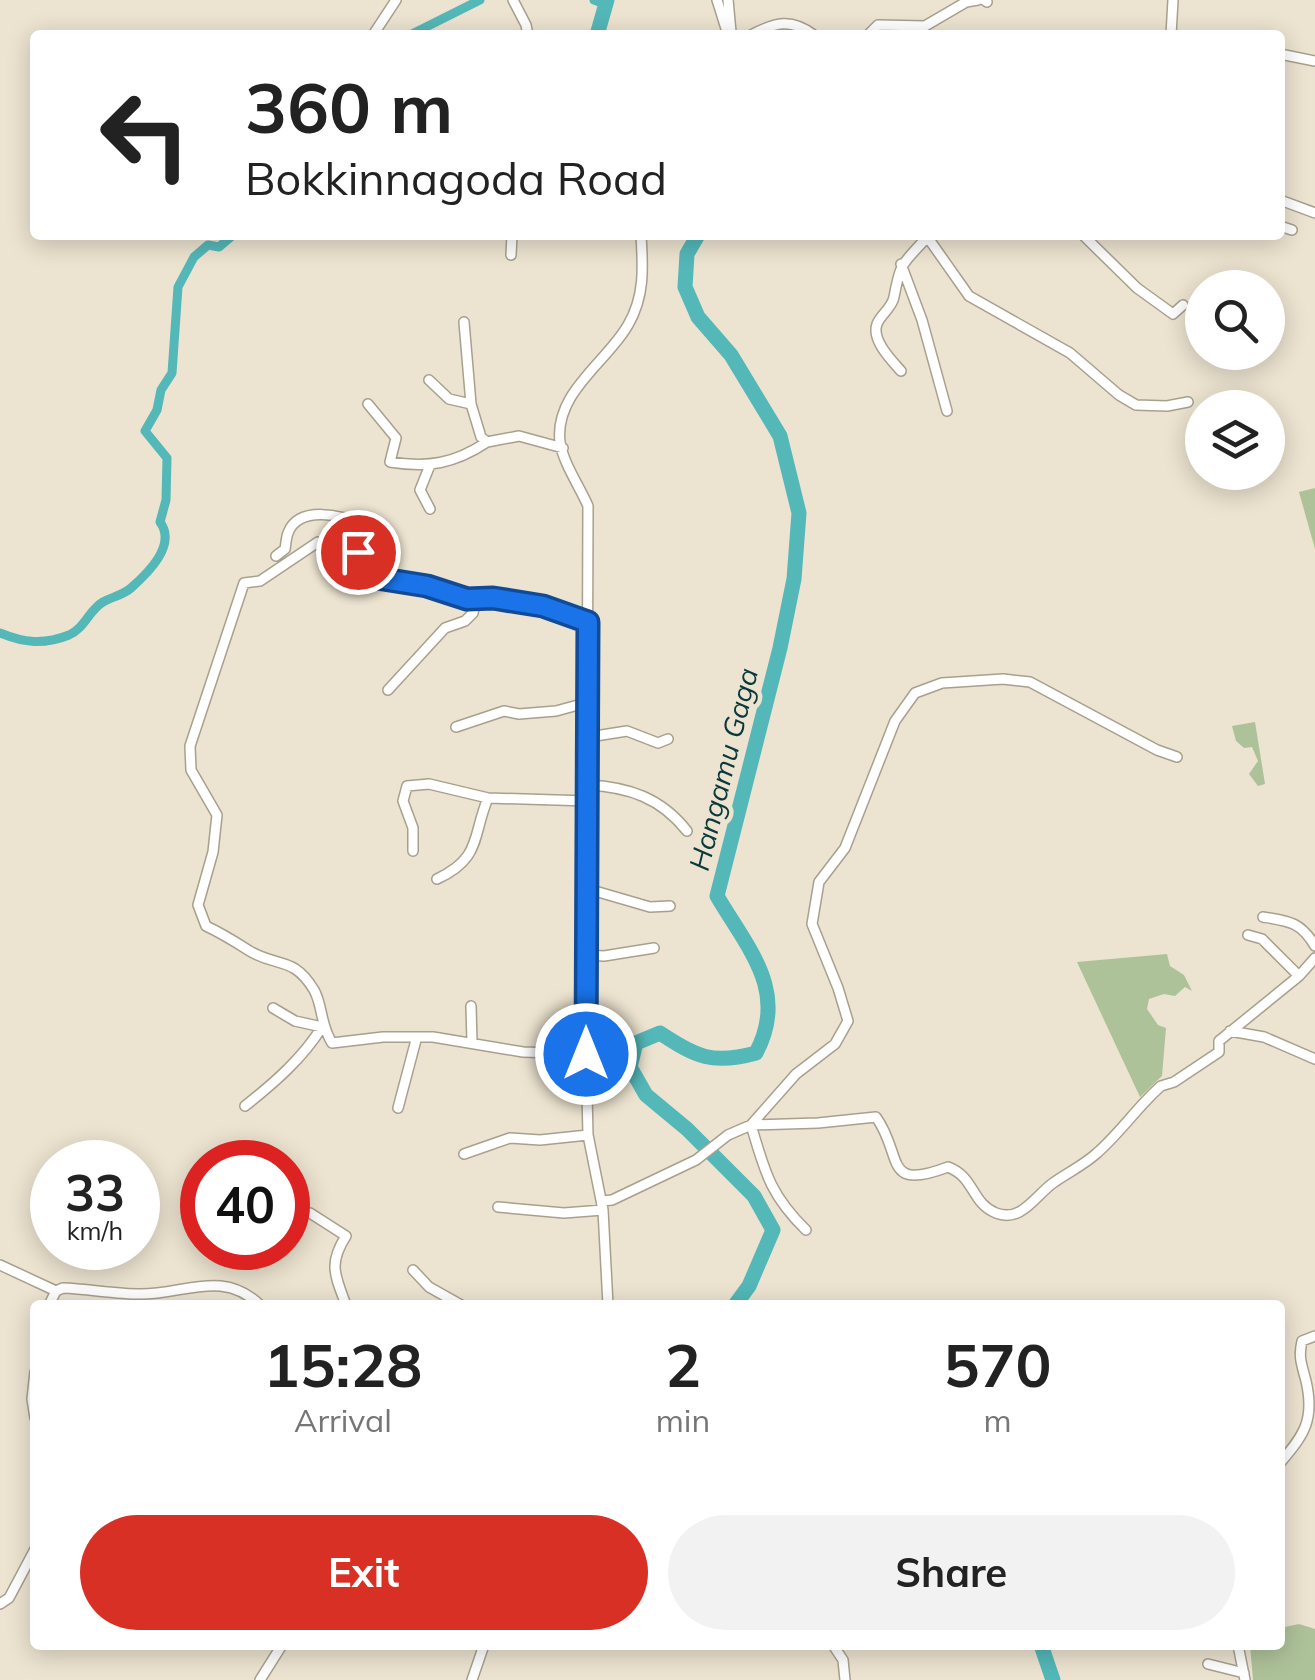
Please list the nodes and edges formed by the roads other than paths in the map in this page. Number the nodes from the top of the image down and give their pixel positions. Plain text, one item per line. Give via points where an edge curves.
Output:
1 (396, 0) edge
2 (514, 0) edge
3 (718, 0) edge
4 (728, 0) edge
5 (1174, 0) edge
6 (983, 1) edge
7 (379, 30) edge
8 (527, 30) edge
9 (727, 30) edge
10 (729, 30) edge
11 (764, 30) edge
12 (807, 30) edge
13 (874, 30) edge
14 (1171, 30) edge
15 (1285, 55) edge
16 (1315, 61) edge
17 (1285, 202) edge
18 (1315, 213) edge
19 (1285, 228) edge
20 (1292, 230) dead end
21 (512, 240) edge
22 (641, 240) edge
23 (922, 240) edge
24 (929, 240) edge
25 (1088, 240) edge
26 (511, 255) dead end
27 (901, 264) junction
28 (1183, 305) dead end
29 (464, 322) dead end
30 (902, 371) dead end
31 (430, 380) dead end
32 (1185, 403) edge
33 (368, 404) dead end
34 (471, 404) junction
35 (947, 411) dead end
36 (487, 442) junction
37 (563, 448) junction
38 (430, 465) junction
39 (430, 509) dead end
40 (276, 556) dead end
41 (377, 578) junction
42 (476, 599) junction
43 (588, 622) junction
44 (388, 690) dead end
45 (589, 702) junction
46 (456, 727) dead end
47 (590, 736) junction
48 (668, 738) dead end
49 (1178, 757) dead end
50 (588, 785) junction
51 (488, 798) junction
52 (588, 801) junction
53 (688, 830) dead end
54 (413, 851) dead end
55 (437, 879) dead end
56 (588, 889) junction
57 (670, 906) dead end
58 (1263, 917) dead end
59 (1248, 935) dead end
60 (1315, 946) edge
61 (654, 948) dead end
62 (586, 955) junction
63 (1315, 958) edge
64 (1299, 976) junction
65 (470, 1006) dead end
66 (273, 1008) dead end
67 (322, 1028) junction
68 (1230, 1031) junction
69 (416, 1040) junction
70 (472, 1042) junction
71 (586, 1054) junction
72 (1315, 1058) edge
73 (245, 1106) dead end
74 (398, 1108) dead end
75 (751, 1125) junction
76 (588, 1135) junction
77 (464, 1154) dead end
78 (603, 1206) junction
79 (498, 1207) dead end
80 (310, 1214) dead end
81 (806, 1230) dead end
82 (0, 1266) edge
83 (413, 1270) dead end
84 (109, 1293) junction
85 (53, 1299) edge
86 (105, 1300) edge
87 (255, 1300) edge
88 (344, 1300) edge
89 (451, 1300) edge
90 (608, 1300) edge
91 (1315, 1336) edge
92 (1285, 1457) edge
93 (30, 1558) edge
94 (0, 1604) edge
95 (279, 1650) edge
96 (482, 1650) edge
97 (836, 1650) edge
98 (1239, 1650) edge
99 (1208, 1664) dead end
100 (1244, 1676) edge
101 (260, 1680) edge
102 (472, 1680) edge
103 (845, 1680) edge

1 - 7 street
2 - 8 street
3 - 9 street
4 - 10 street
5 - 14 street
6 - 13 street via 966,2 926,26
11 - 12 street via 786,22
15 - 16 street
17 - 18 street
19 - 20 street
21 - 26 street
22 - 37 street via 644,288 628,326 573,393 562,422
23 - 27 street
24 - 32 street via 968,296 1070,353 1118,395 1136,405
25 - 28 street via 1172,314
27 - 30 street via 894,300 876,335
27 - 35 street
29 - 34 street
31 - 34 street via 450,399
33 - 38 street via 396,438 390,462
34 - 36 street
36 - 37 street via 519,436
36 - 38 street
37 - 43 street via 588,506
38 - 39 street via 420,490
40 - 41 street via 299,518 350,518 365,524
41 - 42 street
41 - 67 street via 358,552 318,542 260,581 244,583 190,746 190,770 216,815 198,905 206,926 249,951 295,966 316,994
42 - 43 street via 543,606
42 - 44 street via 465,621 445,628
43 - 45 street
45 - 46 street via 504,711
45 - 47 street
47 - 48 street via 627,731 658,743
47 - 50 street
49 - 75 street via 1030,682 942,683 915,693 895,721 844,848 818,882 812,924 848,1021 835,1044 796,1074
50 - 52 street
50 - 53 street via 641,794
51 - 52 street
51 - 54 street via 430,784 407,786 403,801 414,828
51 - 55 street via 467,859
52 - 56 street
56 - 57 street via 650,907
56 - 62 street
58 - 60 street via 1304,927
59 - 64 street via 1262,939
61 - 62 street
62 - 71 street
63 - 64 street
64 - 68 street
65 - 70 street
66 - 67 street
67 - 69 street via 332,1043
67 - 73 street via 275,1083
68 - 72 street
68 - 75 street via 1219,1041 1219,1052 1161,1086 1095,1155 1023,1212 1006,1216 991,1212 960,1172 948,1167 918,1178 905,1174 876,1116
69 - 70 street
69 - 74 street
70 - 71 street
71 - 76 street
75 - 78 street
75 - 81 street via 769,1186
76 - 77 street via 510,1138
76 - 78 street
78 - 79 street via 586,1214
78 - 90 street
80 - 88 street via 346,1236 334,1254
82 - 85 street
83 - 89 street
84 - 85 street via 78,1288
84 - 86 street
84 - 87 street via 214,1284 246,1291
91 - 92 street via 1302,1342 1298,1357 1310,1406 1306,1432
93 - 94 street
95 - 101 street
96 - 102 street
97 - 103 street
98 - 100 street
99 - 100 street

